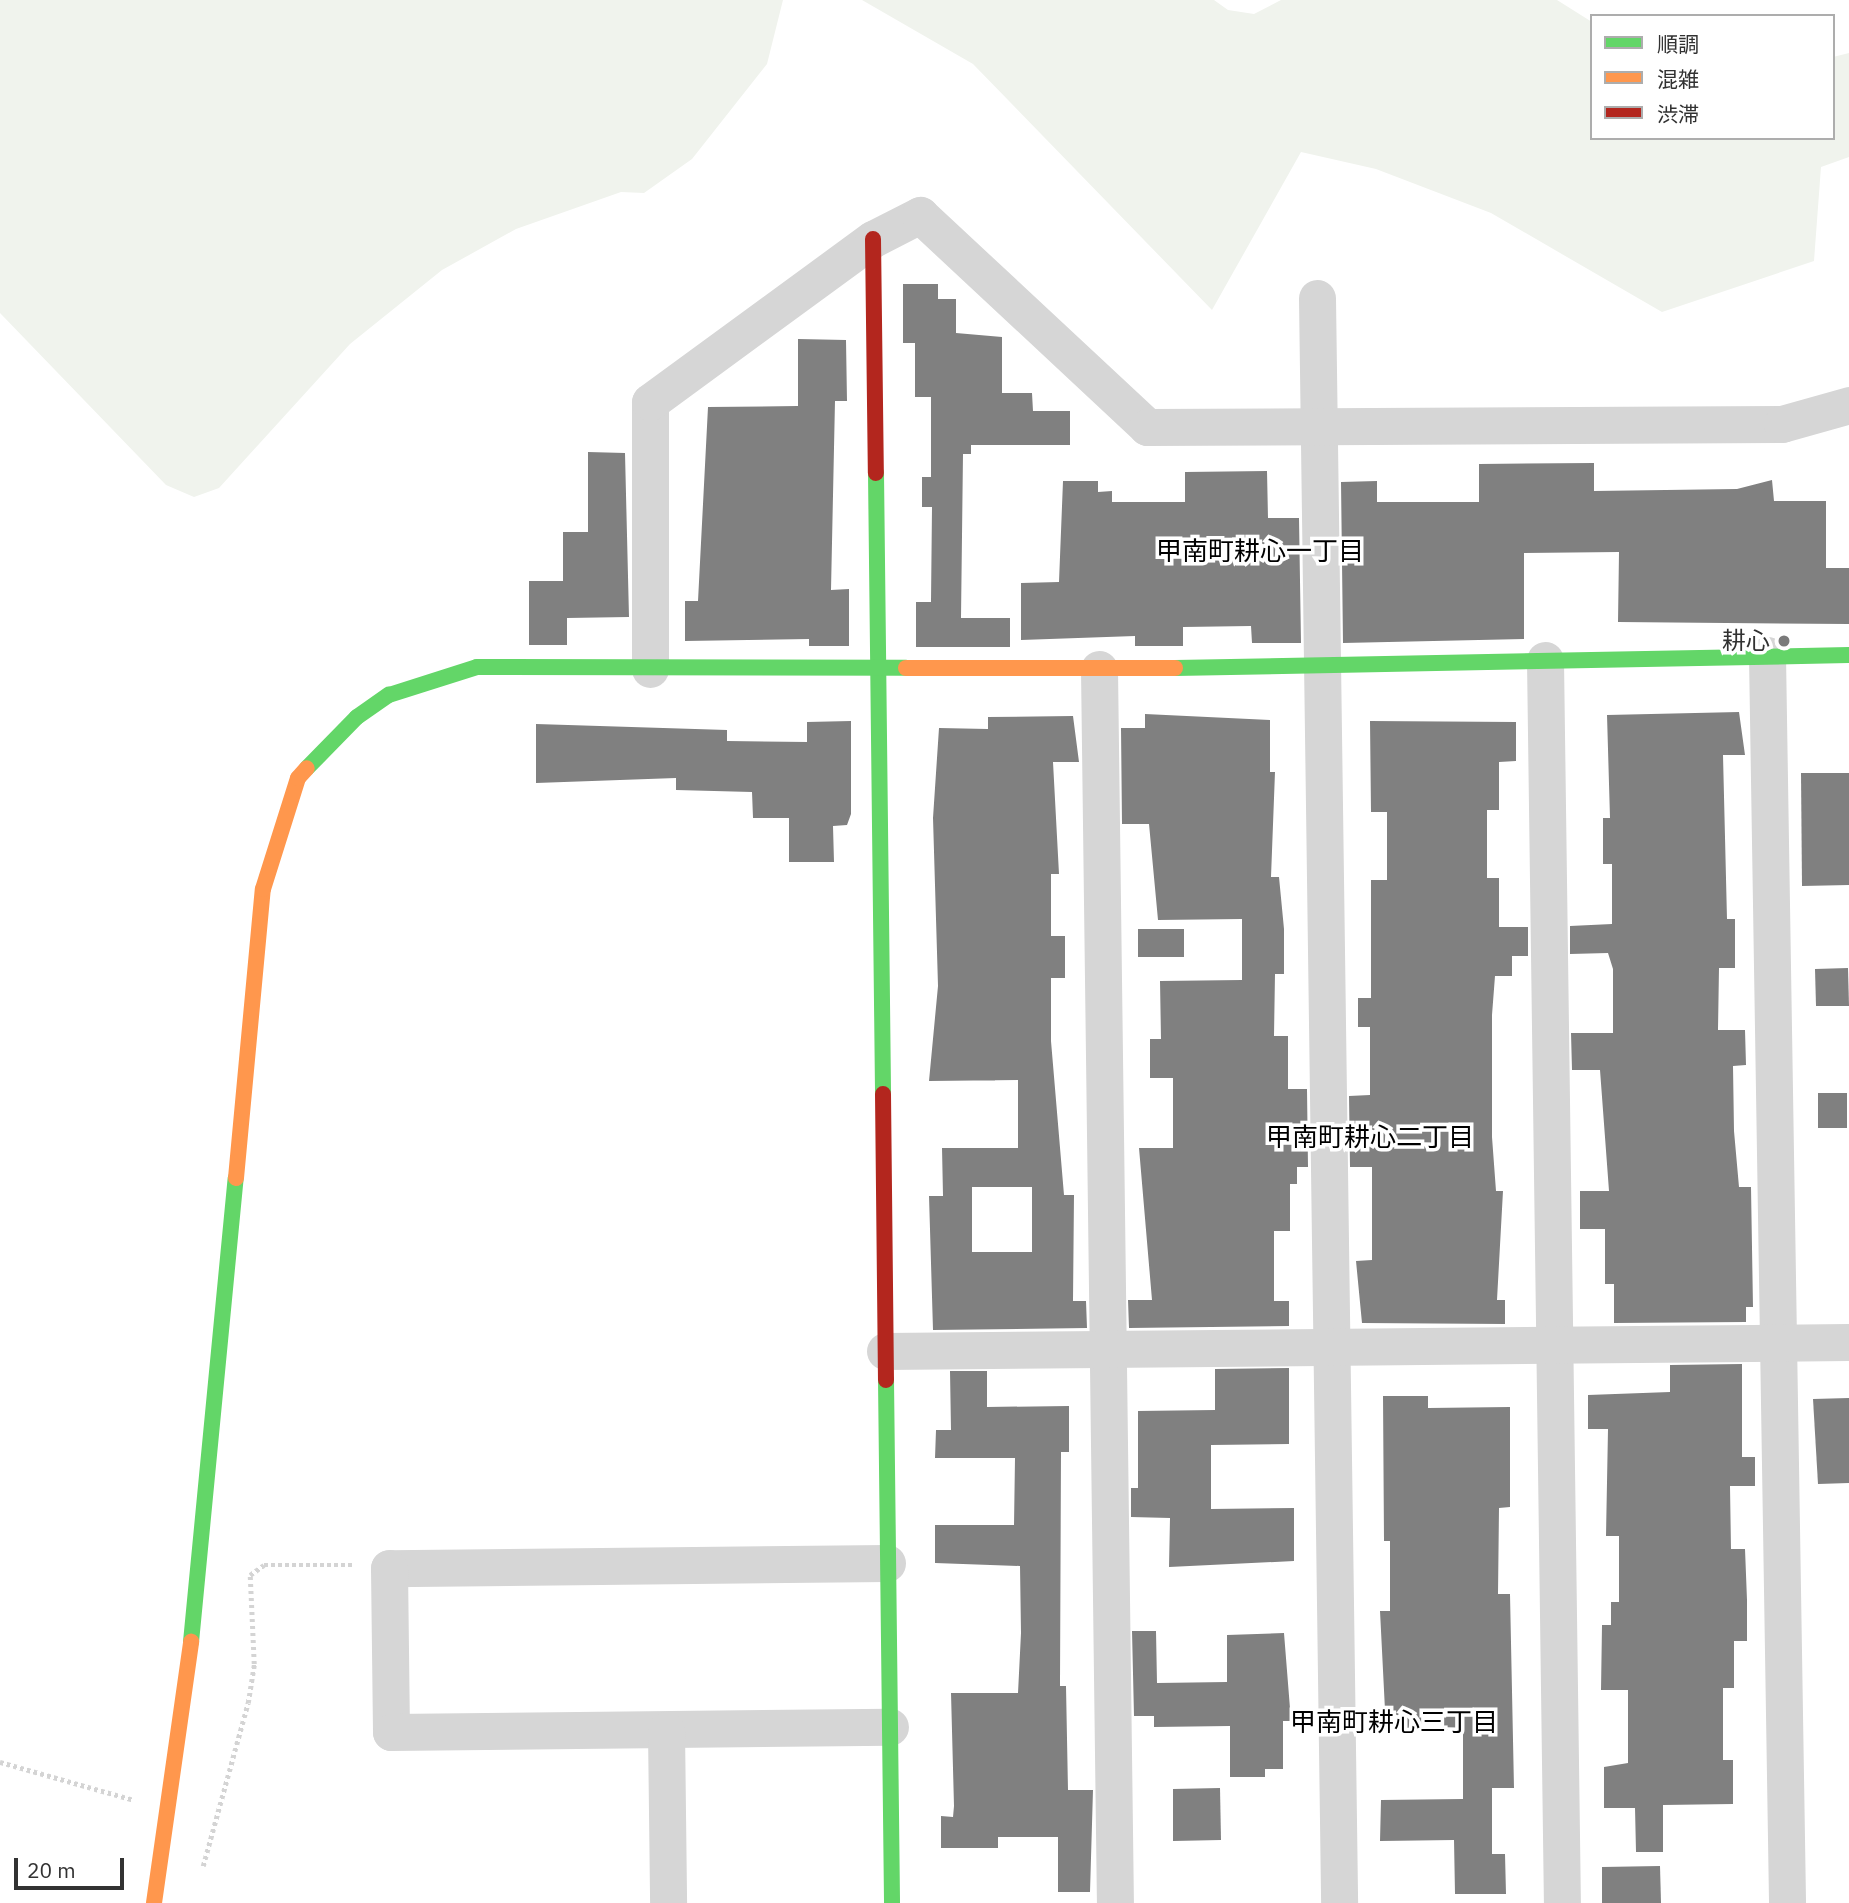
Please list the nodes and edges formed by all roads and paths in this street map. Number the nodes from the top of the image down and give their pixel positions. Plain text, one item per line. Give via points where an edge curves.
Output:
1 (873, 239) junction
2 (1317, 298) dead end
3 (1849, 405) edge
4 (1319, 427) junction
5 (1767, 655) junction
6 (1849, 655) edge
7 (1545, 660) junction
8 (1319, 664) junction
9 (878, 667) junction
10 (650, 668) junction
11 (1099, 669) junction
12 (1849, 1342) edge
13 (1554, 1343) junction
14 (1782, 1343) junction
15 (1328, 1346) junction
16 (885, 1351) junction
17 (1107, 1351) junction
18 (887, 1563) junction
19 (389, 1568) junction
20 (890, 1727) junction
21 (666, 1730) junction
22 (0, 1762) edge
23 (172, 1811) junction
24 (199, 1878) dead end
25 (154, 1903) edge
26 (668, 1903) edge
27 (892, 1903) edge
28 (1115, 1903) edge
29 (1339, 1903) edge
30 (1562, 1903) edge
31 (1787, 1903) edge

1 - 4 street via 920,215 1147,427
1 - 9 street
1 - 10 street via 650,402
2 - 4 street
3 - 4 street via 1782,424
4 - 8 street
5 - 6 street
5 - 7 street
5 - 14 street
7 - 8 street
7 - 13 street
8 - 11 street
8 - 15 street
9 - 10 street
9 - 11 street
9 - 16 street
10 - 23 street via 477,667 432,678 357,717 298,778 284,810 262,889
11 - 17 street
12 - 14 street
13 - 14 street
13 - 15 street
13 - 30 street
14 - 31 street
15 - 17 street
15 - 29 street
16 - 17 street
16 - 18 street
17 - 28 street
18 - 19 street
18 - 20 street
19 - 21 street via 391,1732
19 - 24 path via 264,1565 250,1575 254,1664 248,1703
20 - 21 street
20 - 27 street
21 - 26 street
22 - 23 path
23 - 25 street

